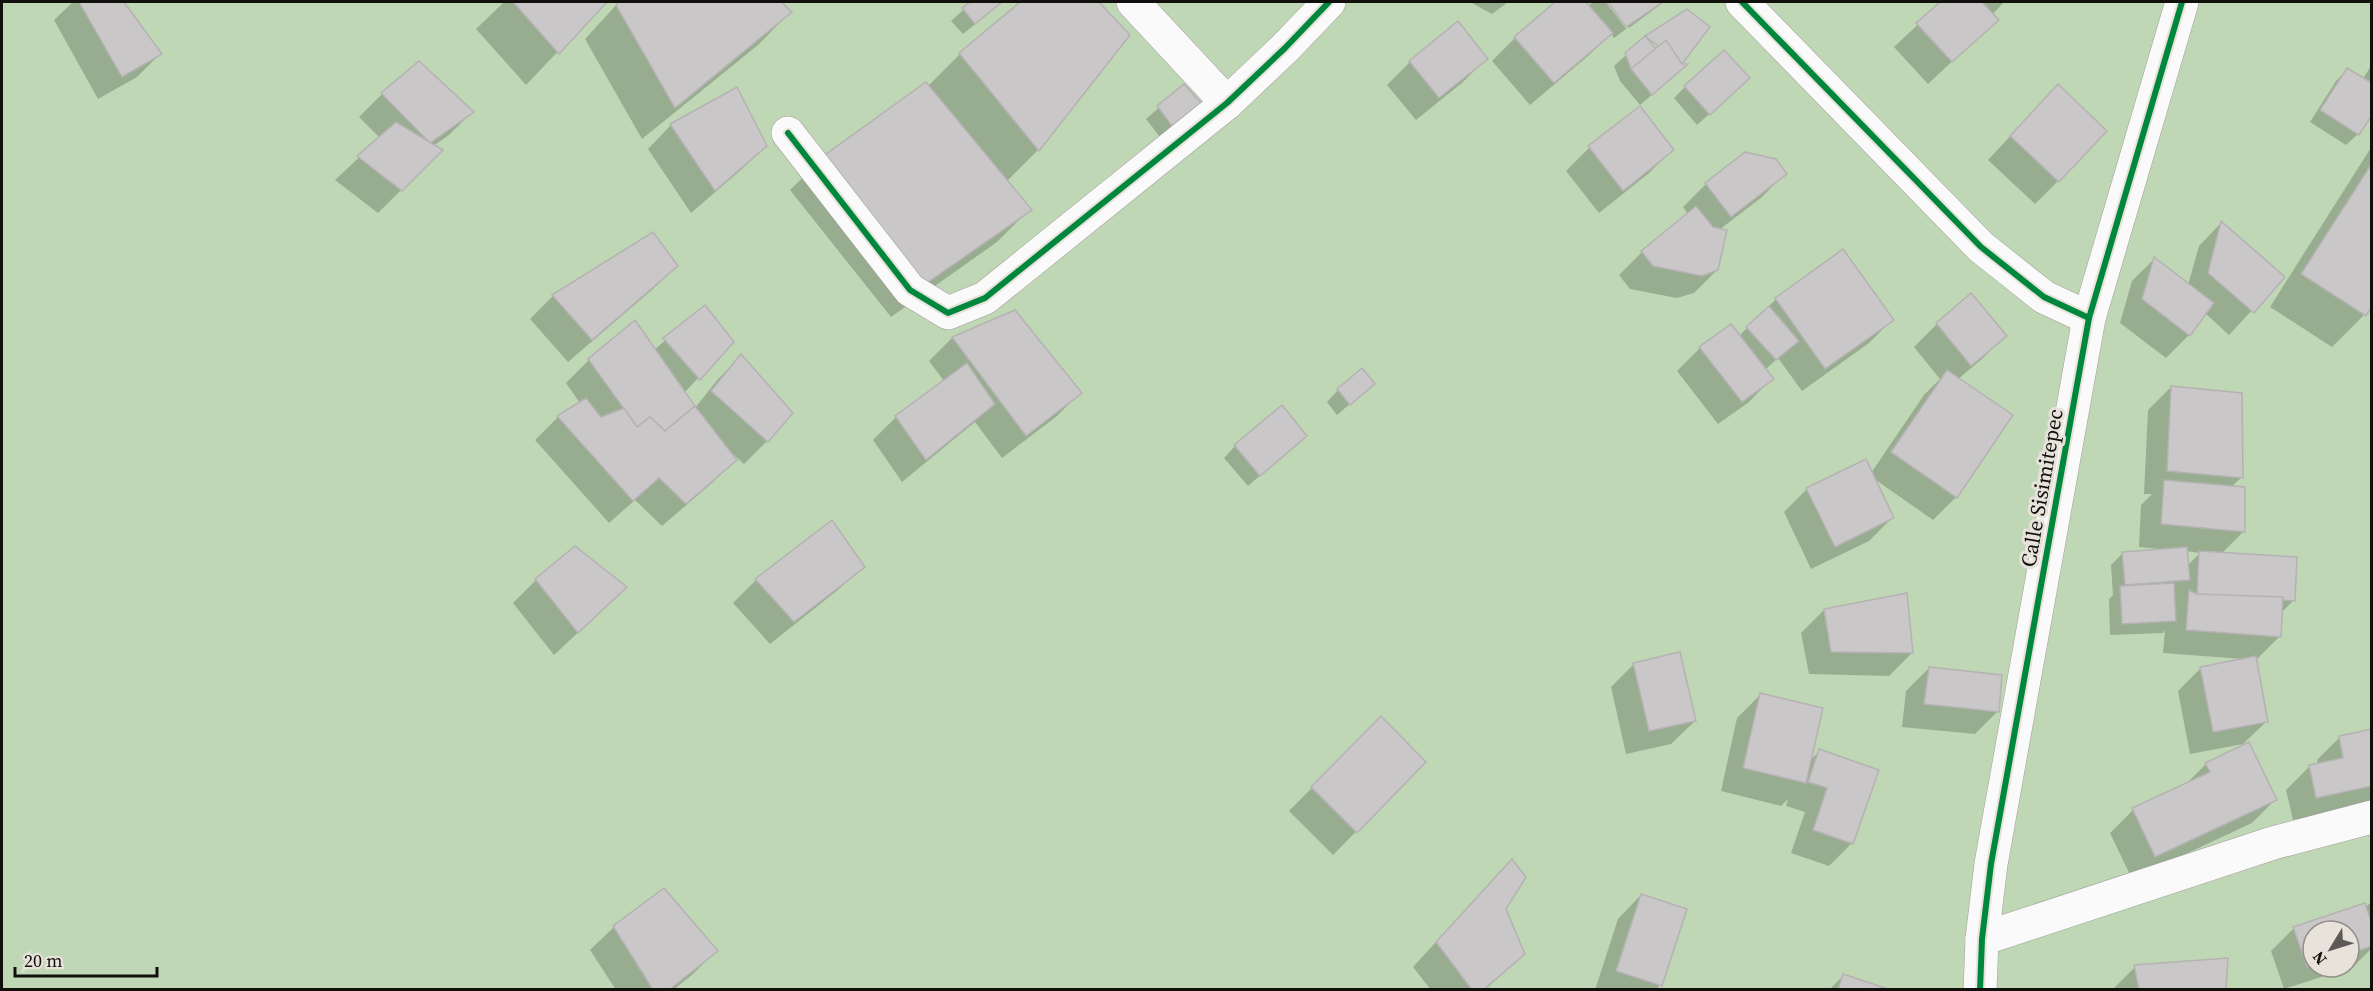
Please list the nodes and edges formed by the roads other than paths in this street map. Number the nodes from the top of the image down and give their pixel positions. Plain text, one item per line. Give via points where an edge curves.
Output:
1 (1133, 2) edge
2 (1329, 2) edge
3 (1742, 2) edge
4 (2182, 2) edge
5 (1227, 103) junction
6 (788, 134) dead end
7 (2089, 318) junction
8 (2372, 817) edge
9 (1983, 939) junction
10 (1980, 990) edge

1 - 5 street
2 - 5 street
3 - 7 street via 1982,247 2044,297
4 - 7 street, Calle Sisimitepec
5 - 6 street via 985,298 948,313 910,290
7 - 9 street, Calle Sisimitepec via 1991,864
8 - 9 street via 2273,843
9 - 10 street, Calle Sisimitepec

